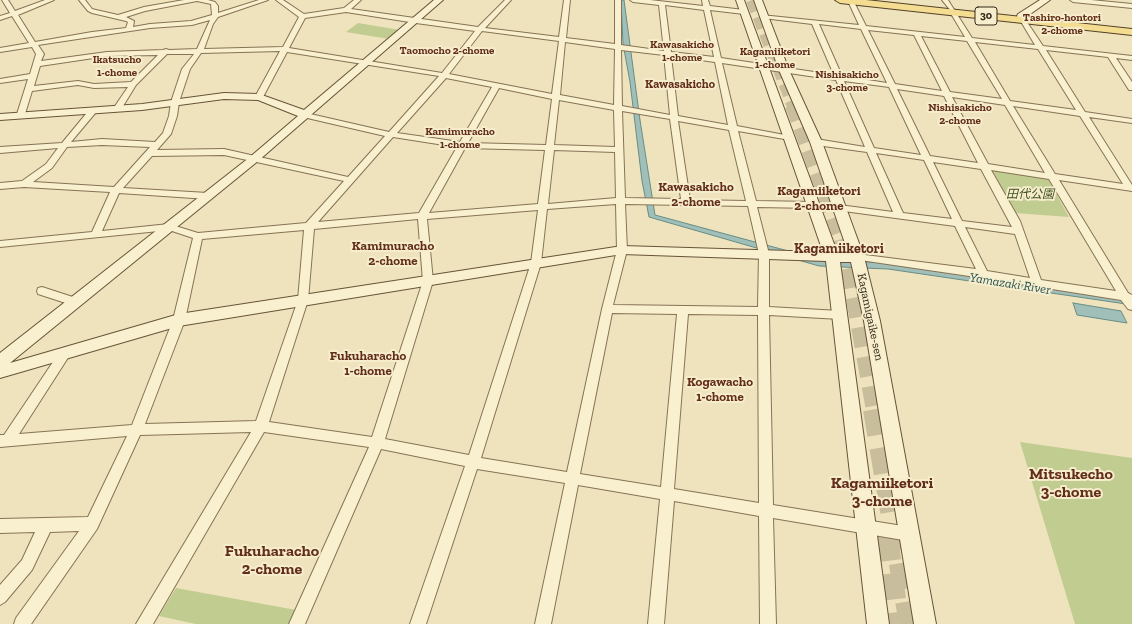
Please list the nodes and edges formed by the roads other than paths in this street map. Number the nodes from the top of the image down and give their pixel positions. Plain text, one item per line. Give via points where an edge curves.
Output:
1 (4, 0) edge
2 (52, 0) edge
3 (82, 0) edge
4 (195, 0) edge
5 (200, 0) edge
6 (265, 0) edge
7 (279, 0) edge
8 (358, 0) edge
9 (440, 0) edge
10 (508, 0) edge
11 (567, 0) edge
12 (618, 0) edge
13 (634, 0) edge
14 (758, 0) edge
15 (840, 0) edge
16 (871, 0) edge
17 (1046, 0) edge
18 (1073, 0) edge
19 (851, 1) junction
20 (662, 3) junction
21 (706, 4) edge
22 (742, 6) edge
23 (1132, 6) edge
24 (950, 7) edge
25 (346, 10) junction
26 (14, 14) junction
27 (121, 16) junction
28 (215, 16) junction
29 (304, 16) junction
30 (764, 16) junction
31 (0, 18) edge
32 (1022, 18) junction
33 (416, 21) junction
34 (815, 22) junction
35 (863, 27) junction
36 (481, 28) junction
37 (1132, 28) edge
38 (129, 30) junction
39 (1132, 32) edge
40 (916, 33) junction
41 (562, 38) junction
42 (969, 40) junction
43 (34, 44) junction
44 (619, 46) junction
45 (1041, 48) junction
46 (284, 49) junction
47 (0, 50) edge
48 (166, 51) junction
49 (200, 51) junction
50 (668, 54) junction
51 (1111, 56) junction
52 (1132, 58) edge
53 (719, 60) junction
54 (367, 63) junction
55 (37, 64) junction
56 (763, 66) junction
57 (784, 70) junction
58 (444, 75) junction
59 (33, 76) junction
60 (840, 79) junction
61 (0, 81) edge
62 (133, 84) junction
63 (496, 86) junction
64 (893, 86) junction
65 (1132, 88) edge
66 (29, 89) junction
67 (948, 95) junction
68 (259, 96) junction
69 (555, 97) junction
70 (175, 102) junction
71 (1007, 104) junction
72 (117, 108) junction
73 (618, 109) junction
74 (93, 111) junction
75 (21, 114) junction
76 (1083, 114) junction
77 (306, 115) junction
78 (0, 117) edge
79 (674, 118) junction
80 (1132, 121) edge
81 (733, 128) junction
82 (390, 134) junction
83 (790, 138) junction
84 (816, 142) junction
85 (64, 145) junction
86 (158, 145) junction
87 (463, 145) junction
88 (550, 148) junction
89 (871, 149) junction
90 (0, 150) edge
91 (619, 150) junction
92 (151, 152) junction
93 (926, 158) junction
94 (254, 159) junction
95 (984, 166) junction
96 (1052, 176) junction
97 (350, 180) junction
98 (24, 184) junction
99 (0, 186) edge
100 (1131, 187) edge
101 (116, 190) junction
102 (208, 196) junction
103 (620, 201) junction
104 (686, 202) junction
105 (752, 204) junction
106 (814, 205) junction
107 (543, 207) junction
108 (840, 208) junction
109 (899, 215) junction
110 (422, 216) junction
111 (958, 223) junction
112 (309, 226) junction
113 (169, 227) junction
114 (1018, 231) junction
115 (96, 234) junction
116 (198, 236) junction
117 (0, 244) edge
118 (622, 250) junction
119 (764, 254) junction
120 (832, 257) junction
121 (857, 257) junction
122 (536, 263) junction
123 (983, 274) junction
124 (428, 281) junction
125 (1037, 283) junction
126 (42, 290) dead end
127 (1127, 297) edge
128 (303, 300) junction
129 (75, 302) junction
130 (1132, 306) edge
131 (607, 309) junction
132 (683, 310) junction
133 (763, 311) junction
134 (840, 315) junction
135 (179, 320) junction
136 (65, 353) junction
137 (0, 362) edge
138 (0, 372) edge
139 (261, 426) junction
140 (136, 430) junction
141 (4, 440) edge
142 (377, 443) junction
143 (473, 462) junction
144 (573, 477) junction
145 (668, 494) junction
146 (766, 509) junction
147 (92, 524) junction
148 (46, 525) junction
149 (0, 526) edge
150 (865, 526) junction
151 (909, 534) junction
152 (0, 598) edge
153 (22, 624) edge
154 (144, 624) edge
155 (297, 624) edge
156 (418, 624) edge
157 (544, 624) edge
158 (656, 624) edge
159 (768, 624) edge
160 (878, 624) edge
161 (925, 624) edge

1 - 26 street
2 - 26 street
3 - 27 street via 90,10
4 - 27 street
5 - 28 street via 213,3
6 - 28 street
7 - 29 street
8 - 25 street
9 - 33 street
10 - 36 street
11 - 41 street
12 - 44 street
13 - 20 street
14 - 30 street, Kagamigaike-sen
15 - 19 main road, 30
16 - 24 main road, 30
17 - 32 street
18 - 23 street
19 - 24 main road, 30
19 - 35 street
20 - 21 street
20 - 50 street
21 - 22 street
21 - 53 street
22 - 56 street
24 - 32 main road, 30
24 - 42 street
25 - 29 street
25 - 33 street
26 - 31 street
26 - 43 street
27 - 38 street via 131,21
28 - 38 street via 188,24
28 - 49 street
29 - 46 street
30 - 34 street
30 - 57 street, Kagamigaike-sen
32 - 37 main road, 30
32 - 39 main road, 30
32 - 45 street
33 - 36 street
33 - 54 street
34 - 35 street
34 - 60 street
35 - 40 street
35 - 64 street
36 - 41 street
36 - 58 street
38 - 43 street
40 - 42 street
40 - 67 street
41 - 44 street
41 - 69 street
42 - 45 street
42 - 71 street
43 - 47 street
43 - 55 street via 40,54
44 - 50 street
44 - 73 street
45 - 51 street
45 - 76 street
46 - 49 street
46 - 54 street
46 - 68 street
48 - 49 street
48 - 55 street via 99,54
48 - 62 street
49 - 70 street via 186,69
50 - 53 street
50 - 79 street
51 - 52 street
51 - 65 street
53 - 56 street
53 - 81 street
54 - 58 street
54 - 77 street
55 - 59 street
56 - 57 street
56 - 83 street
57 - 60 street
57 - 84 street, Kagamigaike-sen
58 - 63 street
58 - 82 street
59 - 61 street
59 - 66 street
60 - 64 street
60 - 89 street
62 - 66 street via 94,86 78,83
62 - 72 street
63 - 69 street
63 - 87 street
64 - 67 street
64 - 93 street
66 - 75 street
67 - 71 street
67 - 95 street
68 - 70 street via 224,96
68 - 77 street
69 - 73 street
69 - 88 street
70 - 72 street
70 - 86 street via 167,134
71 - 76 street
71 - 96 street
72 - 74 street
73 - 79 street
73 - 91 street
74 - 75 street
74 - 85 street
75 - 78 street
76 - 80 street
76 - 100 street
77 - 82 street
77 - 94 street
79 - 81 street
79 - 104 street
81 - 83 street
81 - 105 street
82 - 87 street
82 - 97 street
83 - 106 street
84 - 89 street
84 - 108 street, Kagamigaike-sen
85 - 86 street via 102,142
85 - 90 street
85 - 98 street via 49,166
86 - 92 street
87 - 88 street
87 - 110 street
88 - 91 street
88 - 107 street
89 - 93 street
89 - 109 street
91 - 103 street
92 - 94 street via 224,152
92 - 101 street
93 - 95 street
93 - 111 street
94 - 97 street
94 - 102 street
95 - 96 street
95 - 114 street
96 - 100 street
96 - 127 street
97 - 112 street
98 - 99 street
98 - 101 street
101 - 102 street
101 - 115 street
102 - 113 street
103 - 104 street
103 - 107 street
103 - 118 street
104 - 105 street
105 - 106 street
105 - 119 street
106 - 120 street
107 - 110 street
107 - 122 street
108 - 109 street
108 - 121 street, Kagamigaike-sen
109 - 111 street
110 - 112 street
110 - 124 street
111 - 114 street
111 - 123 street
112 - 116 street
112 - 128 street
113 - 115 street
113 - 116 street
113 - 129 street
114 - 125 street
115 - 117 street
116 - 135 street
118 - 119 street
118 - 122 street
118 - 131 street
119 - 120 street
119 - 133 street
120 - 121 street
120 - 134 street
121 - 123 street
121 - 151 street, Kagamigaike-sen via 872,321
122 - 124 street
122 - 143 street
123 - 125 street
124 - 128 street
124 - 142 street
125 - 127 street
126 - 129 street
127 - 130 street
128 - 135 street
128 - 139 street
129 - 137 street
131 - 132 street
131 - 144 street
132 - 133 street
132 - 145 street
133 - 134 street
133 - 146 street
134 - 150 street
135 - 136 street
135 - 140 street
136 - 138 street
136 - 141 street
139 - 140 street
139 - 142 street
139 - 154 street
140 - 141 street
140 - 147 street
142 - 143 street
142 - 155 street
143 - 144 street
143 - 156 street
144 - 145 street
144 - 157 street
145 - 146 street
145 - 158 street
146 - 150 street
146 - 159 street
147 - 148 street
147 - 153 street
148 - 149 street
148 - 152 street via 27,565
150 - 151 street
150 - 160 street
151 - 161 street, Kagamigaike-sen

